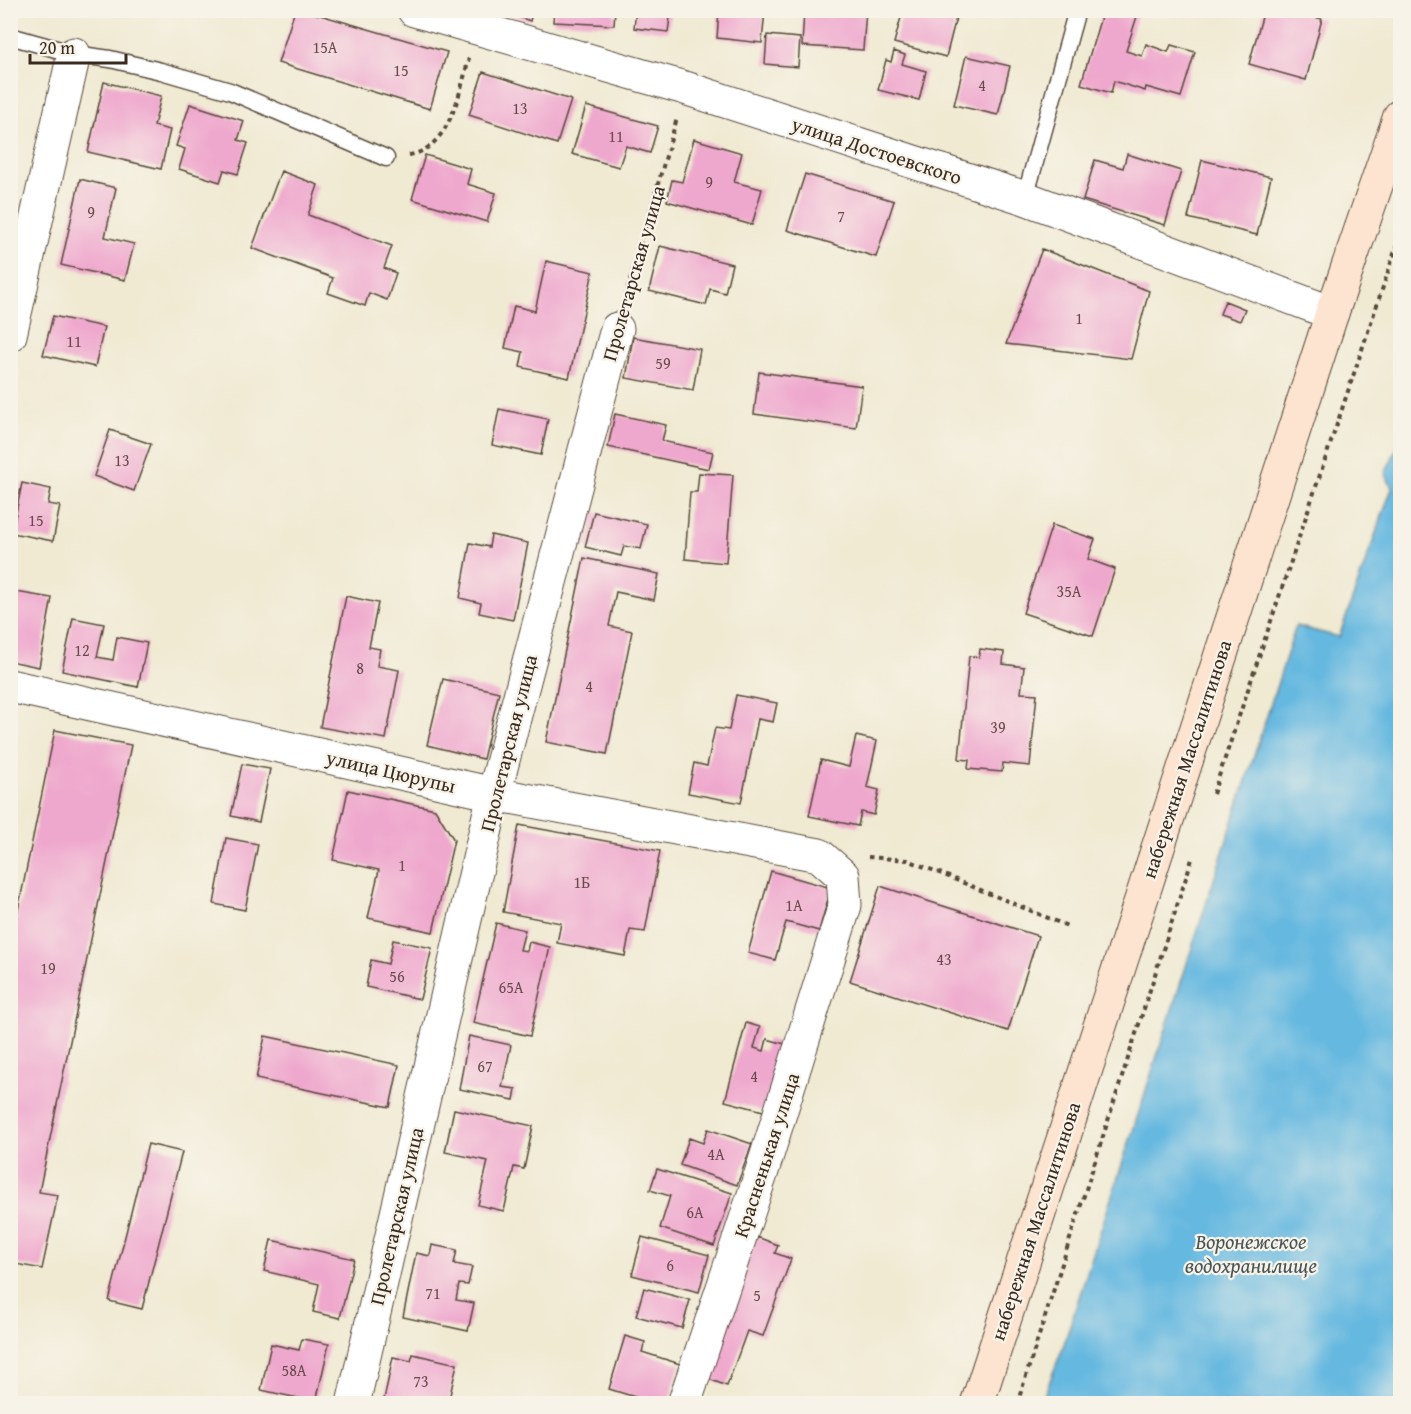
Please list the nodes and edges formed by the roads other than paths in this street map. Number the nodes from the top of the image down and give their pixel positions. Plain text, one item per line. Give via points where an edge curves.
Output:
1 (414, 10) edge
2 (1077, 10) edge
3 (10, 36) edge
4 (74, 54) junction
5 (1401, 116) edge
6 (386, 158) road end
7 (1025, 198) junction
8 (1332, 313) junction
9 (616, 329) road end
10 (10, 334) edge
11 (10, 686) edge
12 (494, 794) junction
13 (845, 904) joint
14 (353, 1404) edge
15 (684, 1404) edge
16 (977, 1404) edge

1 - 7 street, улица Достоевского via 685,88
2 - 7 lane
3 - 4 lane
4 - 6 lane via 161,70 230,91
4 - 10 street
5 - 8 main road, набережная Массалитинова
7 - 8 street, улица Достоевского
8 - 16 main road, набережная Массалитинова
9 - 12 street, Пролетарская улица
11 - 12 street, улица Цюрупы
12 - 13 street, улица Цюрупы via 819,855 843,876
12 - 14 street, Пролетарская улица
13 - 15 street, Красненькая улица

